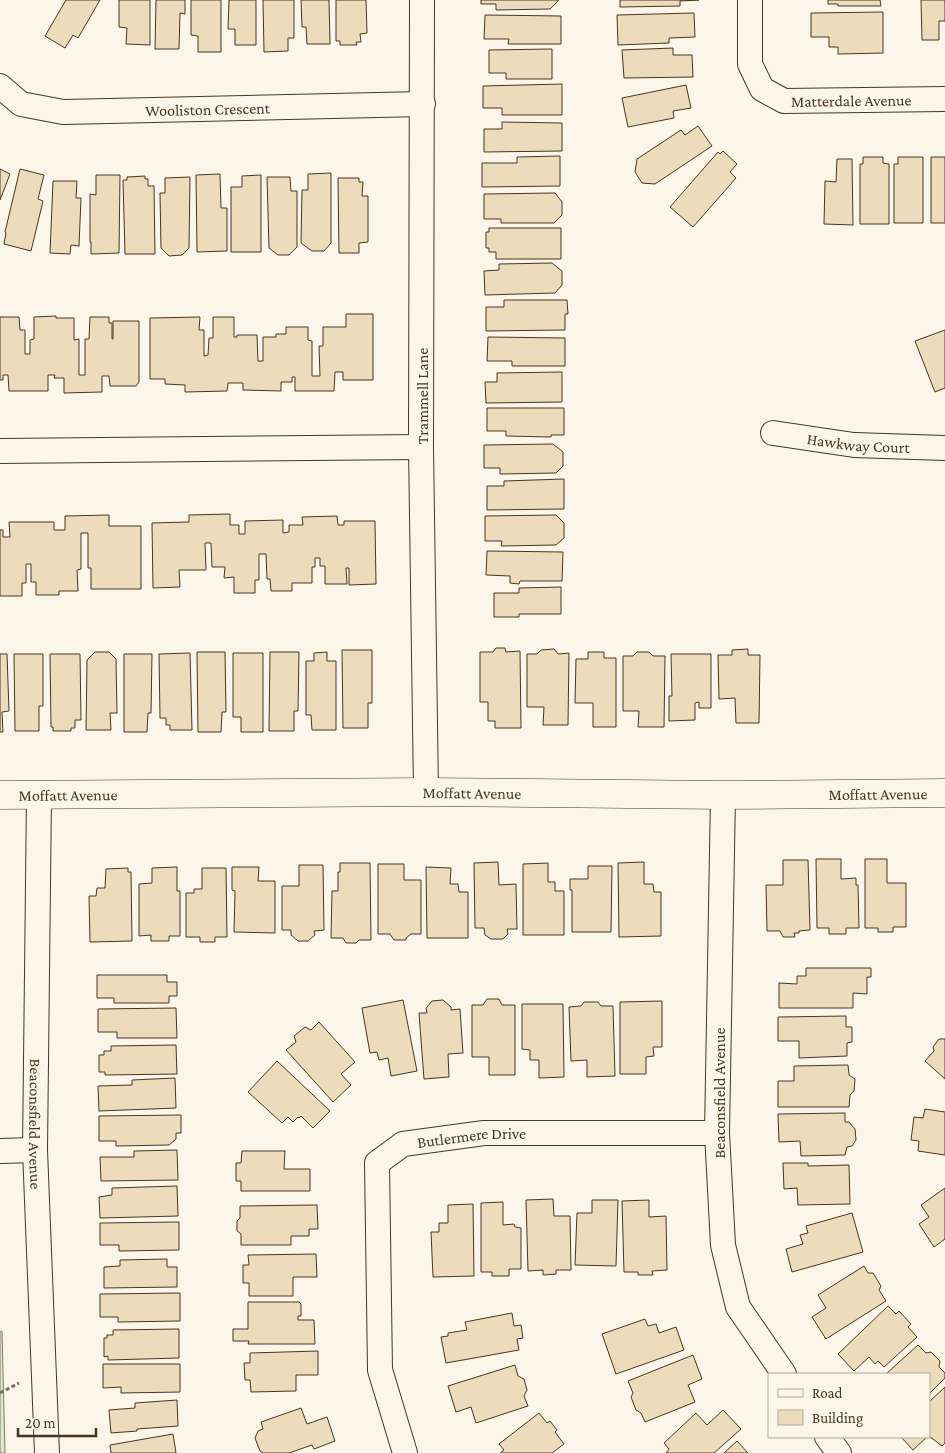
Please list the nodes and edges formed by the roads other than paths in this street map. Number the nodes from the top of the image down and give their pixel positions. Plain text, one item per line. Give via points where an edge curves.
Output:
1 (422, 0) edge
2 (750, 0) edge
3 (0, 86) edge
4 (945, 99) edge
5 (423, 104) junction
6 (773, 433) dead end
7 (421, 448) junction
8 (945, 448) edge
9 (0, 450) edge
10 (426, 792) junction
11 (945, 793) edge
12 (0, 795) edge
13 (39, 795) junction
14 (723, 795) junction
15 (717, 1133) junction
16 (35, 1150) junction
17 (0, 1151) edge
18 (783, 1373) edge
19 (828, 1438) edge
20 (47, 1453) edge
21 (405, 1453) edge
22 (838, 1453) edge

1 - 5 street, Trammell Lane
2 - 4 street, Matterdale Avenue via 750,64 762,89 784,101
3 - 5 street, Wooliston Crescent via 22,104 63,112
5 - 7 street, Trammell Lane
6 - 8 street, Hawkway Court via 854,445
7 - 9 street
7 - 10 street, Trammell Lane
10 - 13 street, Moffatt Avenue
10 - 14 street, Moffatt Avenue
11 - 14 street, Moffatt Avenue
12 - 13 street, Moffatt Avenue
13 - 16 street, Beaconsfield Avenue
14 - 15 street, Beaconsfield Avenue
15 - 18 street, Beaconsfield Avenue via 724,1245 738,1307
15 - 21 street, Butlermere Drive via 484,1133 404,1144 377,1163 380,1370
16 - 17 street
16 - 20 street, Beaconsfield Avenue
19 - 22 street

